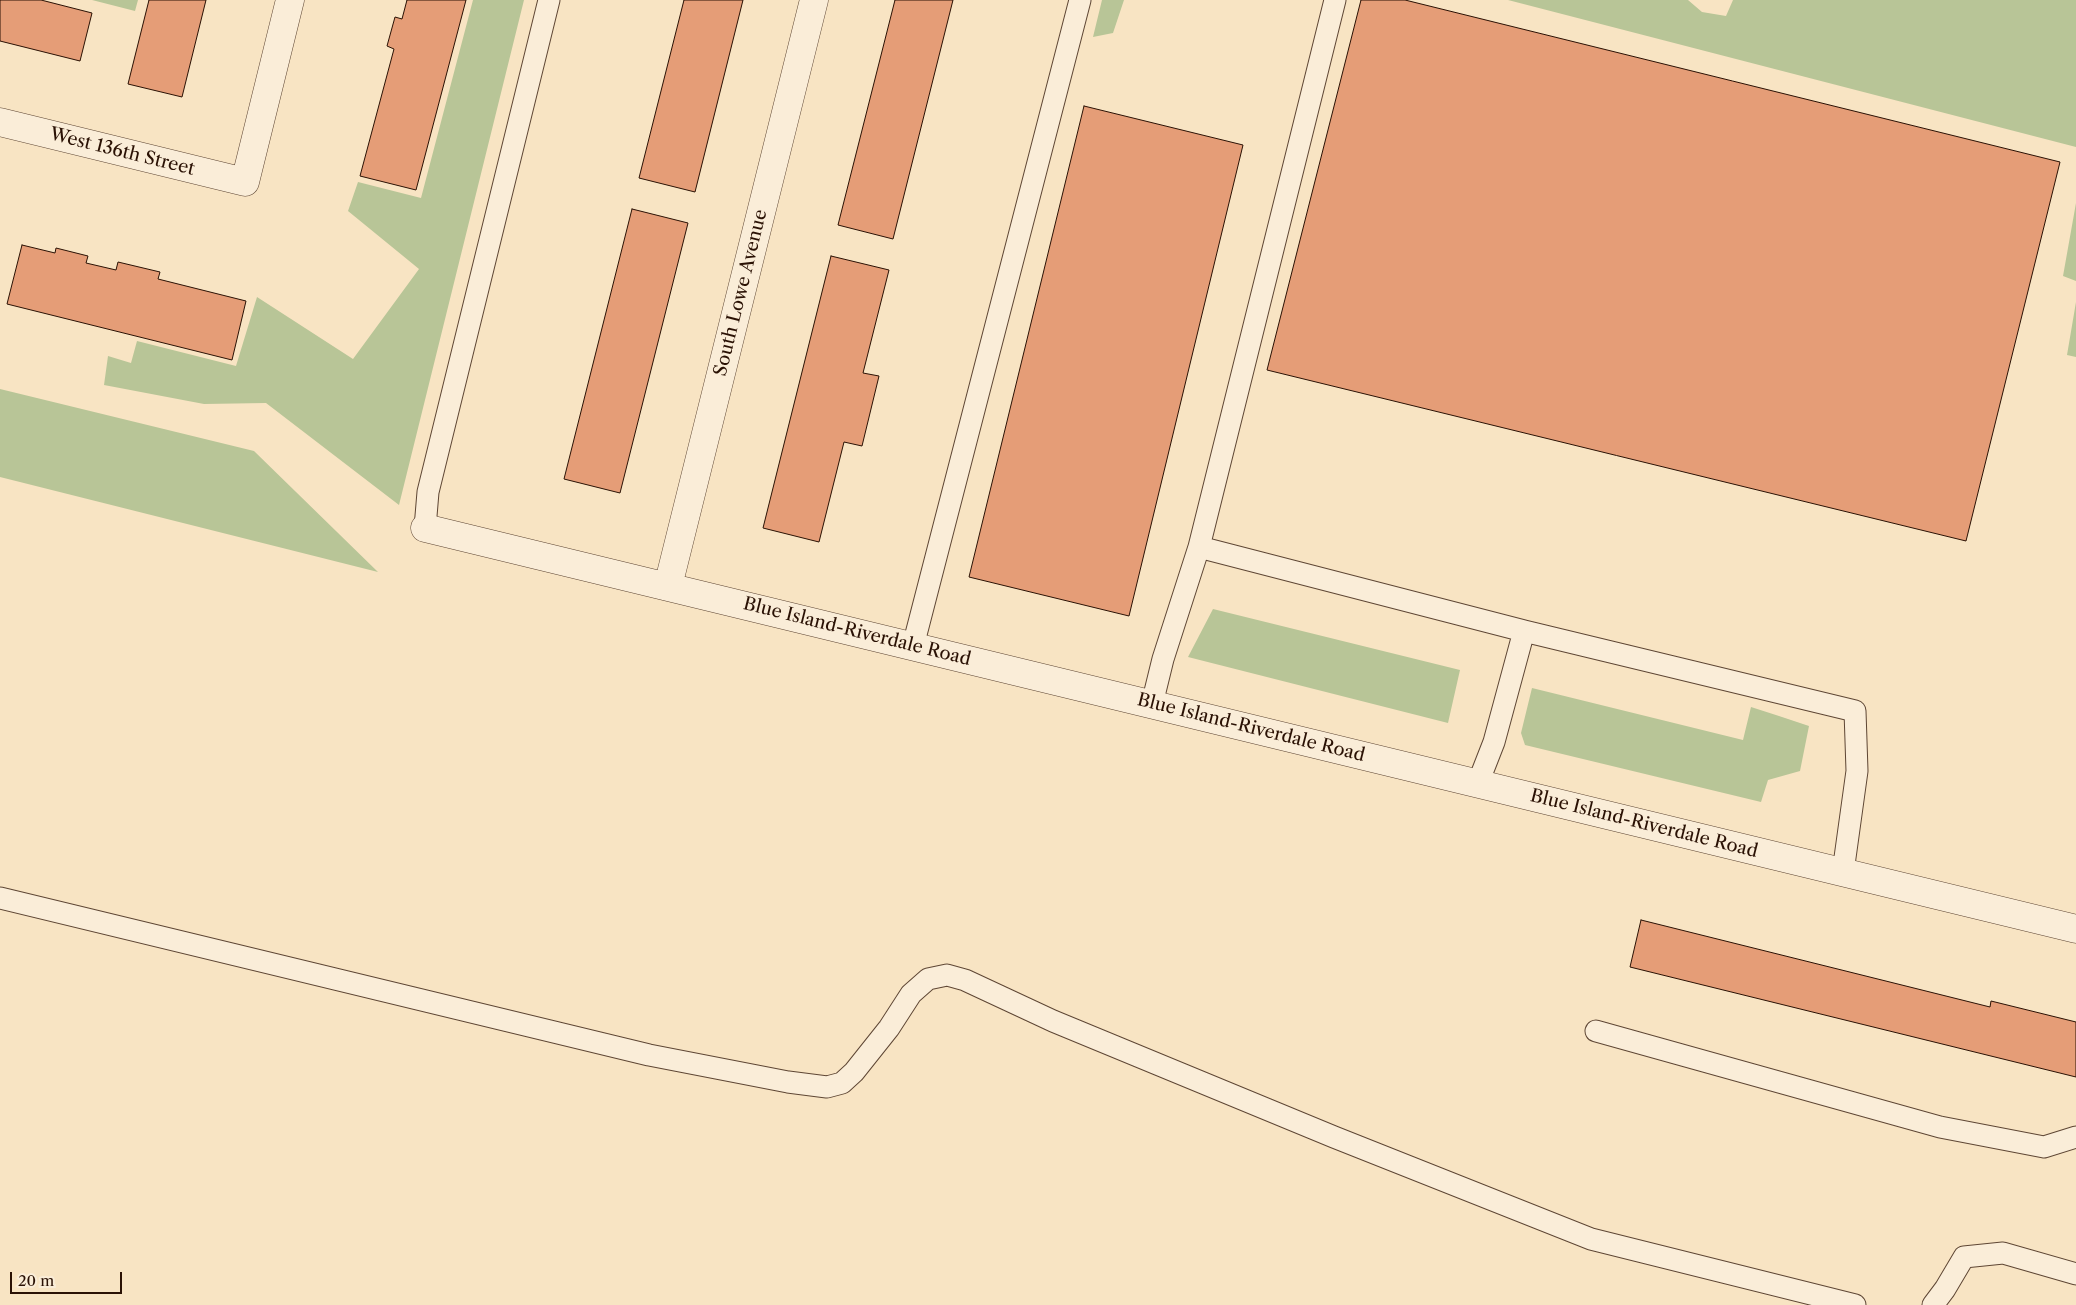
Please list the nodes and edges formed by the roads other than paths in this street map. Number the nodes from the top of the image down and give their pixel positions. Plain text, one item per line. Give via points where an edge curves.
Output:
1 (290, 0) edge
2 (549, 0) edge
3 (814, 0) edge
4 (1080, 0) edge
5 (1335, 0) edge
6 (0, 122) edge
7 (425, 528) joint
8 (1199, 547) junction
9 (668, 586) junction
10 (1524, 631) junction
11 (913, 646) junction
12 (1152, 704) junction
13 (1478, 783) junction
14 (1843, 872) junction
15 (0, 898) edge
16 (2076, 929) edge
17 (1596, 1031) dead end
18 (2076, 1137) edge
19 (2076, 1274) edge
20 (1855, 1305) edge
21 (1933, 1305) edge

1 - 6 street, West 136th Street via 245,182
2 - 7 lane via 428,492
3 - 9 street, South Lowe Avenue
4 - 11 lane
5 - 8 lane
7 - 9 street, Blue Island-Riverdale Road
8 - 10 lane
8 - 12 lane
9 - 11 street, Blue Island-Riverdale Road
10 - 13 lane via 1494,742
10 - 14 lane via 1855,711 1857,771
11 - 12 street, Blue Island-Riverdale Road
12 - 13 street, Blue Island-Riverdale Road
13 - 14 street, Blue Island-Riverdale Road
14 - 16 street, Blue Island-Riverdale Road
15 - 20 lane via 649,1055 827,1087 842,1083 854,1072 911,994 928,979 947,975 1334,1137 1591,1239
17 - 18 lane via 1940,1127 2044,1147
19 - 21 lane via 2003,1253 1964,1257

